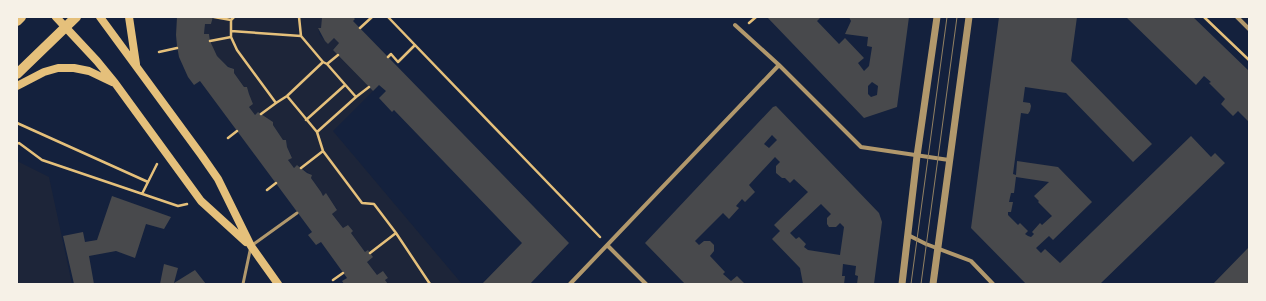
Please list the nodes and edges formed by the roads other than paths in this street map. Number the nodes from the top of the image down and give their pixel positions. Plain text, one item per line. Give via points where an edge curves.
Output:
1 (21, 17) edge
2 (56, 17) edge
3 (76, 17) edge
4 (100, 17) edge
5 (129, 17) edge
6 (937, 17) edge
7 (969, 17) edge
8 (1237, 17) edge
9 (17, 21) edge
10 (735, 25) dead end
11 (66, 27) junction
12 (1249, 29) edge
13 (136, 64) junction
14 (779, 65) junction
15 (17, 74) edge
16 (115, 83) junction
17 (17, 86) edge
18 (917, 156) junction
19 (949, 160) junction
20 (298, 213) dead end
21 (908, 235) junction
22 (251, 246) junction
23 (608, 246) junction
24 (938, 248) junction
25 (243, 284) edge
26 (278, 284) edge
27 (570, 284) edge
28 (646, 284) edge
29 (902, 284) edge
30 (933, 284) edge
31 (994, 284) edge

1 - 9 main road
2 - 11 main road
3 - 11 main road
4 - 13 main road
5 - 13 main road
6 - 18 street
7 - 19 street
8 - 12 street
10 - 14 street
11 - 15 main road
11 - 16 main road
13 - 22 main road via 218,179
14 - 18 street via 861,147
14 - 23 street
16 - 17 main road via 89,71 64,68 44,72
16 - 22 main road via 201,201
18 - 19 street
18 - 21 street
19 - 24 street
20 - 22 lane
21 - 24 street
21 - 29 street
22 - 25 lane
22 - 26 main road
23 - 27 street
23 - 28 street
24 - 30 street
24 - 31 street via 971,261

